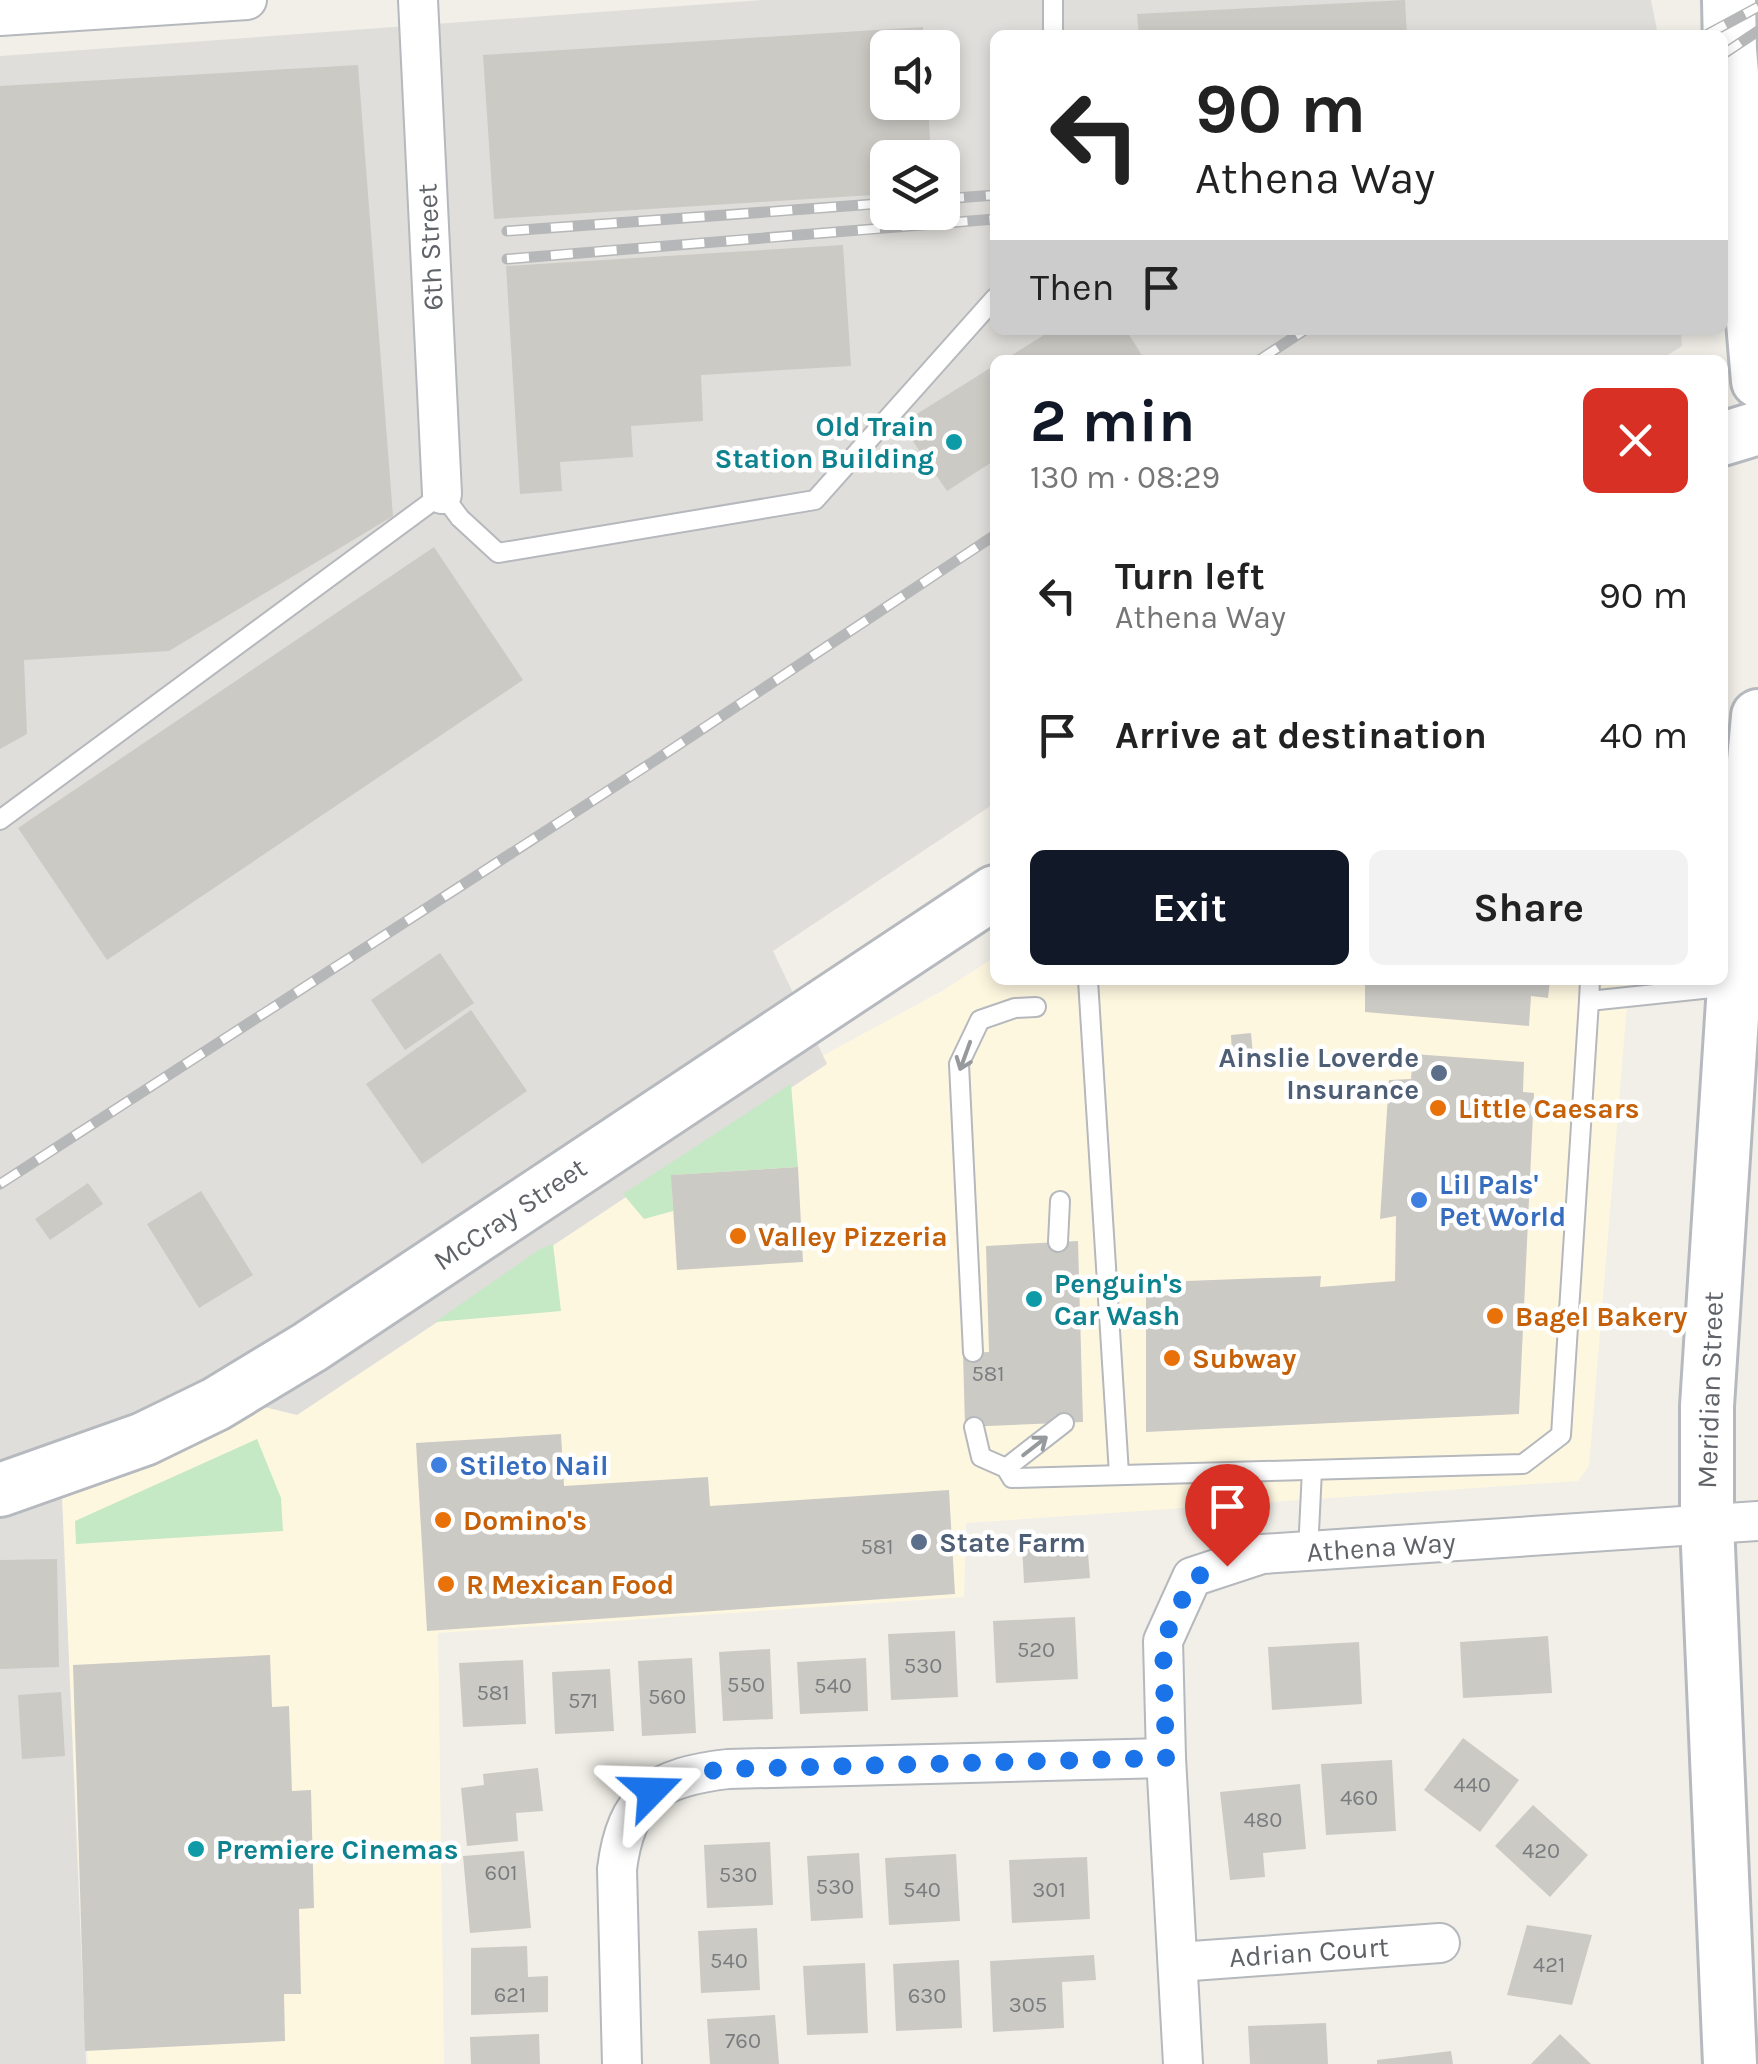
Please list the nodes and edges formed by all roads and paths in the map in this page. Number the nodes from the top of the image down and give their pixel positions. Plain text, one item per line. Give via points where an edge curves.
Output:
1 (247, 0) edge
2 (418, 0) edge
3 (1053, 0) edge
4 (1728, 0) edge
5 (0, 16) edge
6 (1053, 30) edge
7 (990, 304) edge
8 (1758, 381) edge
9 (1758, 428) edge
10 (1728, 438) edge
11 (442, 494) junction
12 (1758, 716) edge
13 (0, 820) edge
14 (990, 895) edge
15 (1088, 985) edge
16 (1590, 985) edge
17 (1734, 986) junction
18 (1589, 1001) junction
19 (1036, 1007) dead end
20 (1060, 1201) dead end
21 (1058, 1242) dead end
22 (973, 1352) dead end
23 (1064, 1423) dead end
24 (974, 1427) dead end
25 (1006, 1468) junction
26 (1312, 1470) junction
27 (1119, 1474) junction
28 (0, 1490) edge
29 (1758, 1521) edge
30 (1706, 1523) junction
31 (1308, 1552) junction
32 (1166, 1758) junction
33 (1440, 1943) dead end
34 (1178, 1962) junction
35 (622, 2064) edge
36 (1183, 2064) edge
37 (1730, 2064) edge

1 - 5 street
2 - 11 street, 6th Street
3 - 6 lane
4 - 8 street
7 - 11 lane via 815,500 498,553
9 - 10 street
11 - 13 lane
12 - 17 street, Meridian Street
14 - 28 street, McCray Street via 216,1404 144,1439
15 - 27 lane
16 - 18 lane
17 - 18 lane
17 - 30 street, Meridian Street via 1707,1406
18 - 26 lane via 1561,1435 1522,1464
19 -> 22 lane via 980,1020 959,1064
20 - 21 lane
25 -> 23 lane
24 - 25 lane via 981,1457
25 - 27 lane via 1012,1478
26 - 27 lane
26 - 31 lane
29 - 30 street, Athena Way
30 - 31 street, Athena Way
30 - 37 street, Meridian Street
31 - 32 street, Athena Way via 1262,1554 1192,1578 1163,1642
32 - 34 street, Athena Way
32 - 35 street via 728,1769 689,1775 652,1791 630,1816 621,1842
33 - 34 street, Adrian Court
34 - 36 street, Athena Way

